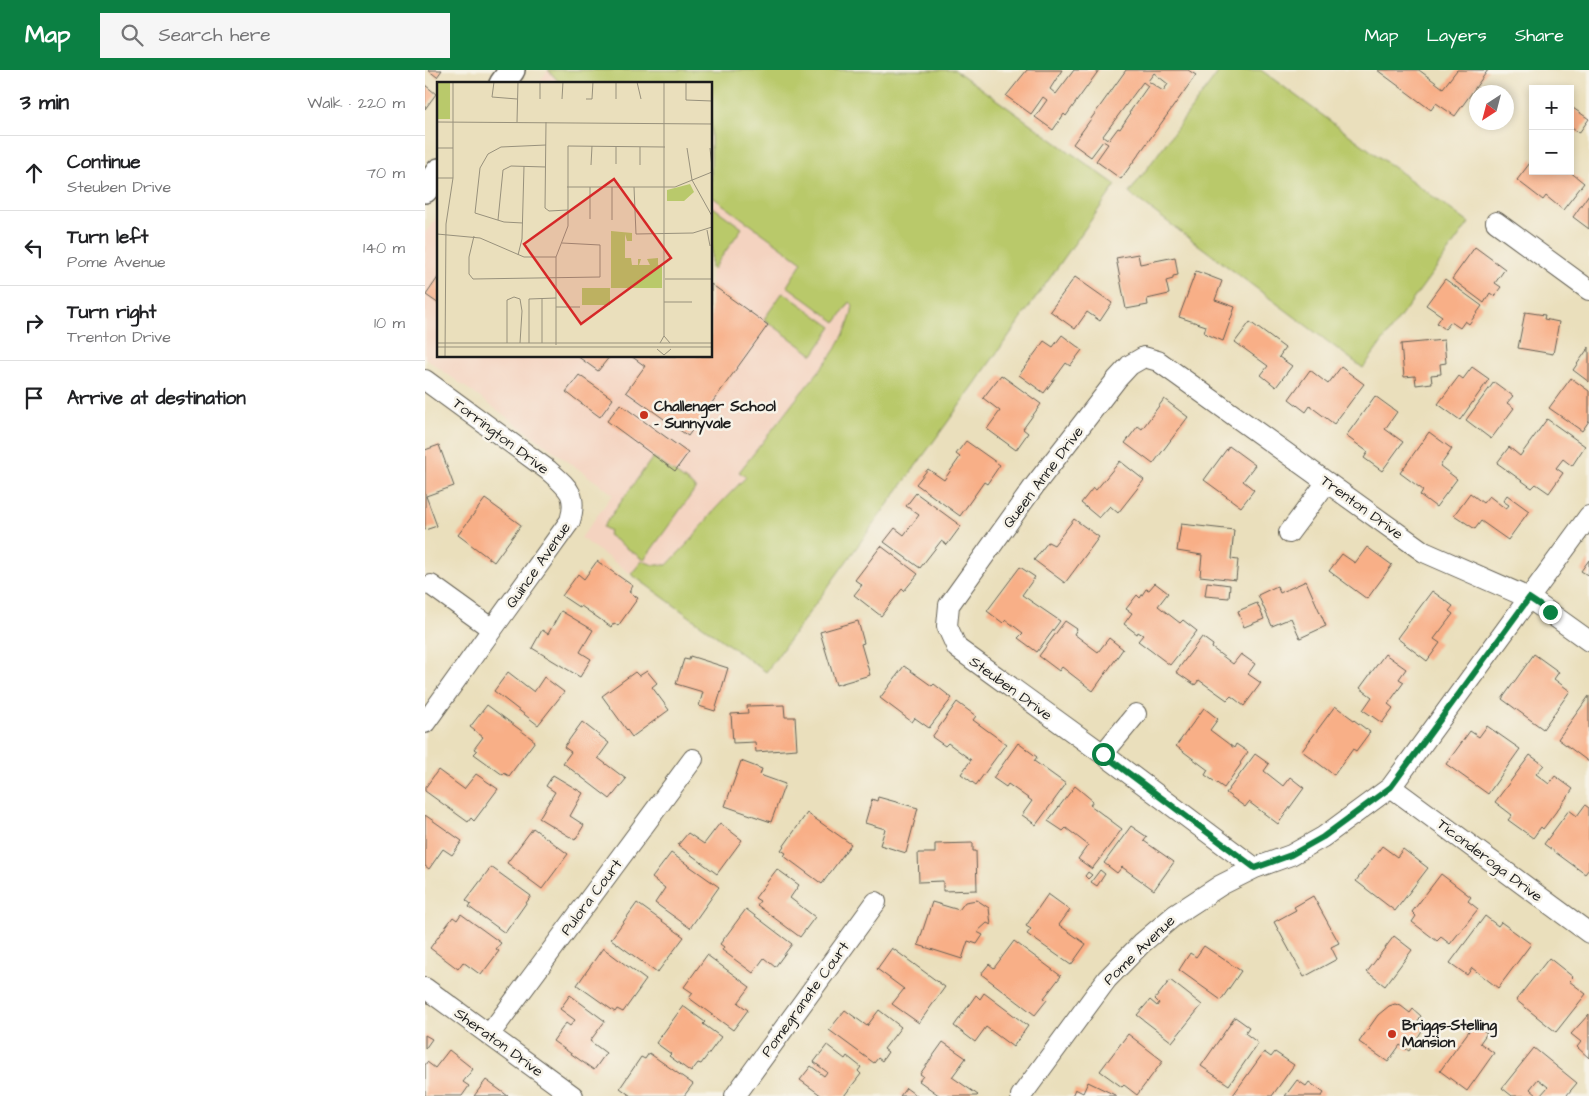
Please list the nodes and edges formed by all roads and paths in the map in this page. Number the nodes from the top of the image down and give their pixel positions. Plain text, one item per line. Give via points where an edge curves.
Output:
1 (513, 70) edge
2 (504, 82) edge
3 (437, 174) edge
4 (425, 190) edge
5 (1496, 222) dead end
6 (1589, 290) edge
7 (1144, 356) joint
8 (425, 380) edge
9 (1327, 482) junction
10 (572, 496) joint
11 (1589, 516) edge
12 (1289, 533) dead end
13 (431, 585) dead end
14 (1529, 598) junction
15 (949, 605) joint
16 (492, 629) junction
17 (1589, 640) edge
18 (1135, 714) dead end
19 (425, 723) edge
20 (1103, 754) junction
21 (693, 759) dead end
22 (1391, 787) junction
23 (1255, 868) junction
24 (876, 902) dead end
25 (1589, 933) edge
26 (425, 988) edge
27 (489, 1035) junction
28 (573, 1096) edge
29 (735, 1096) edge
30 (1021, 1096) edge

1 - 2 street
3 - 4 street
5 - 6 street
7 - 9 street, Trenton Drive via 1172,369
7 - 15 street, Queen Anne Drive via 1117,379
8 - 10 street, Torrington Drive via 548,470
9 - 12 street
9 - 14 street, Trenton Drive via 1424,552
10 - 16 street, Quince Avenue via 570,522
11 - 14 street, Pome Avenue
13 - 16 street
14 - 17 street, Trenton Drive
14 - 22 street, Pome Avenue
15 - 20 street, Steuben Drive via 947,626 957,648
16 - 19 street, Quince Avenue
18 - 20 street
20 - 23 street, Steuben Drive
21 - 27 street, Pulora Court
22 - 23 street, Pome Avenue via 1323,837 1291,855
22 - 25 street, Ticonderoga Drive
23 - 30 street, Pome Avenue via 1221,885 1175,915 1142,943 1107,979
24 - 29 street, Pomegranate Court
26 - 27 street, Sheraton Drive
27 - 28 street, Sheraton Drive

